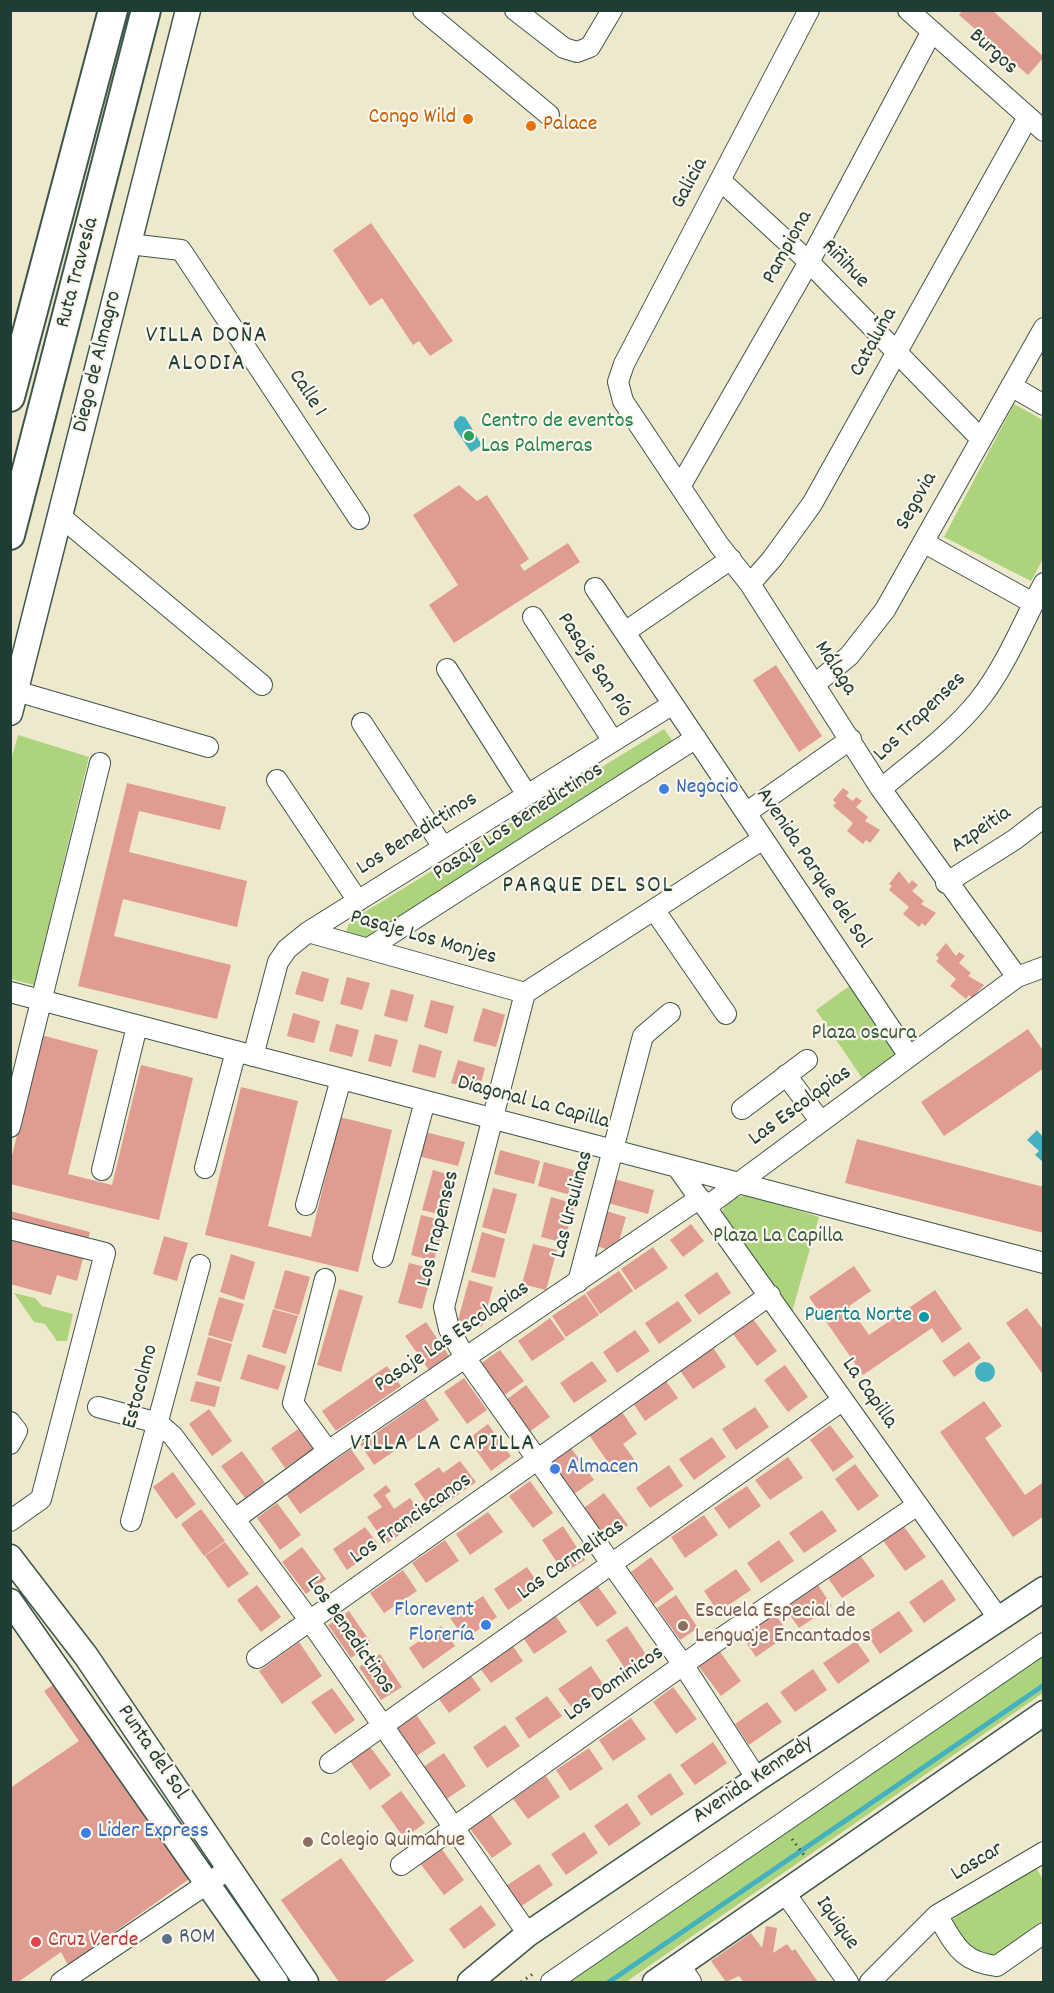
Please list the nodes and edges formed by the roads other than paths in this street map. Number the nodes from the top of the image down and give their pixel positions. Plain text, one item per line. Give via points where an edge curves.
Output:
1 (113, 10) edge
2 (147, 10) edge
3 (188, 10) edge
4 (423, 10) edge
5 (515, 10) edge
6 (612, 10) edge
7 (809, 10) edge
8 (923, 18) edge
9 (549, 115) dead end
10 (1028, 117) junction
11 (1044, 131) edge
12 (720, 180) junction
13 (129, 244) junction
14 (809, 262) junction
15 (1044, 328) edge
16 (896, 354) junction
17 (618, 382) joint
18 (1011, 386) junction
19 (10, 397) edge
20 (1044, 405) edge
21 (981, 439) junction
22 (681, 485) junction
23 (60, 516) junction
24 (359, 519) dead end
25 (10, 535) edge
26 (923, 542) junction
27 (731, 559) junction
28 (1044, 583) edge
29 (750, 584) junction
30 (596, 588) dead end
31 (1033, 603) junction
32 (534, 617) dead end
33 (625, 632) junction
34 (447, 669) dead end
35 (814, 684) junction
36 (262, 685) dead end
37 (13, 702) edge
38 (673, 704) junction
39 (362, 723) dead end
40 (696, 738) junction
41 (851, 740) junction
42 (613, 741) junction
43 (208, 747) dead end
44 (100, 763) dead end
45 (277, 780) dead end
46 (881, 789) junction
47 (527, 795) junction
48 (746, 813) junction
49 (1044, 817) edge
50 (763, 839) junction
51 (443, 847) junction
52 (946, 883) junction
53 (358, 901) junction
54 (655, 911) junction
55 (308, 932) junction
56 (369, 948) junction
57 (1044, 967) edge
58 (1017, 977) junction
59 (10, 992) edge
60 (525, 993) junction
61 (43, 1001) junction
62 (670, 1013) dead end
63 (726, 1014) dead end
64 (137, 1026) junction
65 (244, 1054) junction
66 (909, 1056) junction
67 (807, 1060) dead end
68 (786, 1076) junction
69 (341, 1079) junction
70 (424, 1101) junction
71 (742, 1109) dead end
72 (493, 1119) junction
73 (821, 1122) junction
74 (10, 1127) edge
75 (614, 1150) junction
76 (677, 1167) junction
77 (205, 1168) dead end
78 (102, 1170) dead end
79 (738, 1183) junction
80 (703, 1202) junction
81 (306, 1205) dead end
82 (10, 1228) edge
83 (383, 1257) dead end
84 (1044, 1263) edge
85 (200, 1265) dead end
86 (325, 1279) dead end
87 (578, 1282) junction
88 (770, 1295) junction
89 (466, 1359) junction
90 (843, 1400) junction
91 (98, 1407) dead end
92 (10, 1422) edge
93 (158, 1423) junction
94 (10, 1444) edge
95 (328, 1451) junction
96 (538, 1460) junction
97 (916, 1506) junction
98 (235, 1519) junction
99 (10, 1521) edge
100 (131, 1521) dead end
101 (10, 1557) edge
102 (609, 1564) junction
103 (1044, 1589) edge
104 (36, 1590) junction
105 (13, 1611) edge
106 (999, 1619) junction
107 (310, 1621) junction
108 (1044, 1642) edge
109 (86, 1656) junction
110 (258, 1658) dead end
111 (684, 1666) junction
112 (58, 1671) junction
113 (1044, 1713) edge
114 (383, 1726) junction
115 (330, 1763) dead end
116 (757, 1779) junction
117 (454, 1827) junction
118 (1044, 1852) edge
119 (401, 1865) dead end
120 (229, 1869) junction
121 (208, 1883) junction
122 (785, 1893) junction
123 (937, 1915) junction
124 (1044, 1933) edge
125 (528, 1934) junction
126 (686, 1974) edge
127 (62, 1983) edge
128 (276, 1983) edge
129 (306, 1983) edge
130 (470, 1983) edge
131 (551, 1983) edge
132 (655, 1983) edge
133 (848, 1983) edge
134 (870, 1983) edge

1 - 19 highway, Ruta Travesía
2 - 25 highway, Ruta Travesía
3 - 13 main road, Diego de Almagro
4 - 9 street
5 - 6 street via 564,48 577,52 590,47
7 - 12 street, Galicia
8 - 10 street, Burgos
8 - 14 street, Pampiona
10 - 11 street, Burgos
10 - 16 street, Cataluña
12 - 14 street, Riñihue
12 - 17 street, Galicia
13 - 23 main road, Diego de Almagro
13 - 24 street, Calle 1 via 181,250
14 - 16 street, Riñihue
14 - 22 street, Pampiona
15 - 18 street, Segovia
16 - 21 street, Riñihue
16 - 29 street, Cataluña via 812,504
17 - 22 street, Málaga via 623,401
18 - 20 street
18 - 21 street, Segovia
21 - 26 street, Segovia
22 - 27 street, Málaga
23 - 36 street
23 - 37 main road, Diego de Almagro
26 - 31 street
26 - 35 street, Segovia via 875,627 849,656
27 - 29 street, Málaga
27 - 33 street
28 - 31 street, Los Trapenses
29 - 35 street, Málaga
30 - 33 street, Avenida Parque del Sol
31 - 46 street, Los Trapenses via 979,700
32 - 42 street, Pasaje San Pío
33 - 38 street, Avenida Parque del Sol
34 - 47 street
35 - 41 street, Málaga
37 - 43 street
38 - 40 street, Avenida Parque del Sol
38 - 42 street, Los Benedictinos
39 - 51 street
40 - 48 street, Avenida Parque del Sol
40 - 56 street, Pasaje Los Benedictinos
41 - 46 street, Málaga
41 - 48 street, Los Trapenses
42 - 47 street, Los Benedictinos
44 - 61 street
45 - 53 street
46 - 52 street, Málaga
47 - 51 street, Los Benedictinos
48 - 50 street, Avenida Parque del Sol
49 - 52 street, Azpeitia
50 - 54 street
50 - 66 street, Avenida Parque del Sol
51 - 53 street, Los Benedictinos
52 - 58 street, Málaga
53 - 55 street, Los Benedictinos
54 - 60 street
54 - 63 street
55 - 56 street, Pasaje Los Monjes
55 - 65 street, Los Benedictinos via 278,962
56 - 60 street, Pasaje Los Monjes
57 - 58 street, Las Escolapias
58 - 66 street, Las Escolapias
59 - 61 street, Diagonal La Capilla
60 - 72 street, Los Trapenses
61 - 64 street, Diagonal La Capilla
61 - 74 street
62 - 75 street, Las Ursulinas via 643,1036
64 - 65 street, Diagonal La Capilla
64 - 78 street
65 - 69 street, Diagonal La Capilla
65 - 77 street, Los Benedictinos
66 - 73 street, Las Escolapias
67 - 68 street
68 - 71 street
68 - 73 street
69 - 70 street, Diagonal La Capilla
69 - 81 street
70 - 72 street, Diagonal La Capilla
70 - 83 street
72 - 75 street, Diagonal La Capilla
72 - 89 street, Los Trapenses via 444,1307 449,1329
73 - 79 street, Las Escolapias
75 - 76 street, Diagonal La Capilla
75 - 87 street, Las Ursulinas
76 - 79 street, Diagonal La Capilla
76 - 80 street, La Capilla
79 - 80 street, Las Escolapias
79 - 84 street, Diagonal La Capilla
80 - 87 street, Pasaje Las Escolapias
80 - 88 street, La Capilla
82 - 99 street via 105,1253 41,1499
85 - 93 street, Estocolmo
86 - 95 street via 293,1403
87 - 89 street, Pasaje Las Escolapias
88 - 90 street, La Capilla
88 - 96 street, Los Franciscanos
89 - 95 street, Pasaje Las Escolapias
89 - 96 street, Los Trapenses
90 - 97 street, La Capilla
90 - 102 street, Las Carmelitas
91 - 93 street
92 - 94 street via 17,1431
93 - 98 street, Los Benedictinos via 173,1436
93 - 100 street, Estocolmo
95 - 98 street, Pasaje Las Escolapias
96 - 102 street, Los Trapenses
96 - 107 street, Los Franciscanos
97 - 106 street, La Capilla
97 - 111 street, Los Dominicos
98 - 107 street, Los Benedictinos
101 - 104 main road, Punta del Sol
102 - 111 street, Los Trapenses
102 - 114 street, Las Carmelitas
103 - 106 main road, Avenida Kennedy
104 - 105 street via 30,1605
104 - 109 main road, Punta del Sol
105 - 112 main road, Punta del Sol
106 - 116 main road, Avenida Kennedy
107 - 110 street, Los Franciscanos
107 - 114 street, Los Benedictinos
108 - 131 street
109 - 112 main road
109 - 120 main road, Punta del Sol
111 - 116 street, Los Trapenses
111 - 117 street, Los Dominicos
112 - 121 main road, Punta del Sol
113 - 122 main road
114 - 115 street, Las Carmelitas
114 - 117 street, Los Benedictinos
116 - 125 main road, Avenida Kennedy
117 - 119 street, Los Dominicos
117 - 125 street, Los Benedictinos
118 - 123 street, Lascar
120 - 121 street
120 - 129 main road, Punta del Sol
121 - 127 street
121 - 128 main road, Punta del Sol
122 - 126 main road
122 - 133 street, Iquique
123 - 124 street via 960,1952 978,1964 997,1966
123 - 134 street, Lascar
125 - 130 main road, Avenida Kennedy
126 - 132 main road

